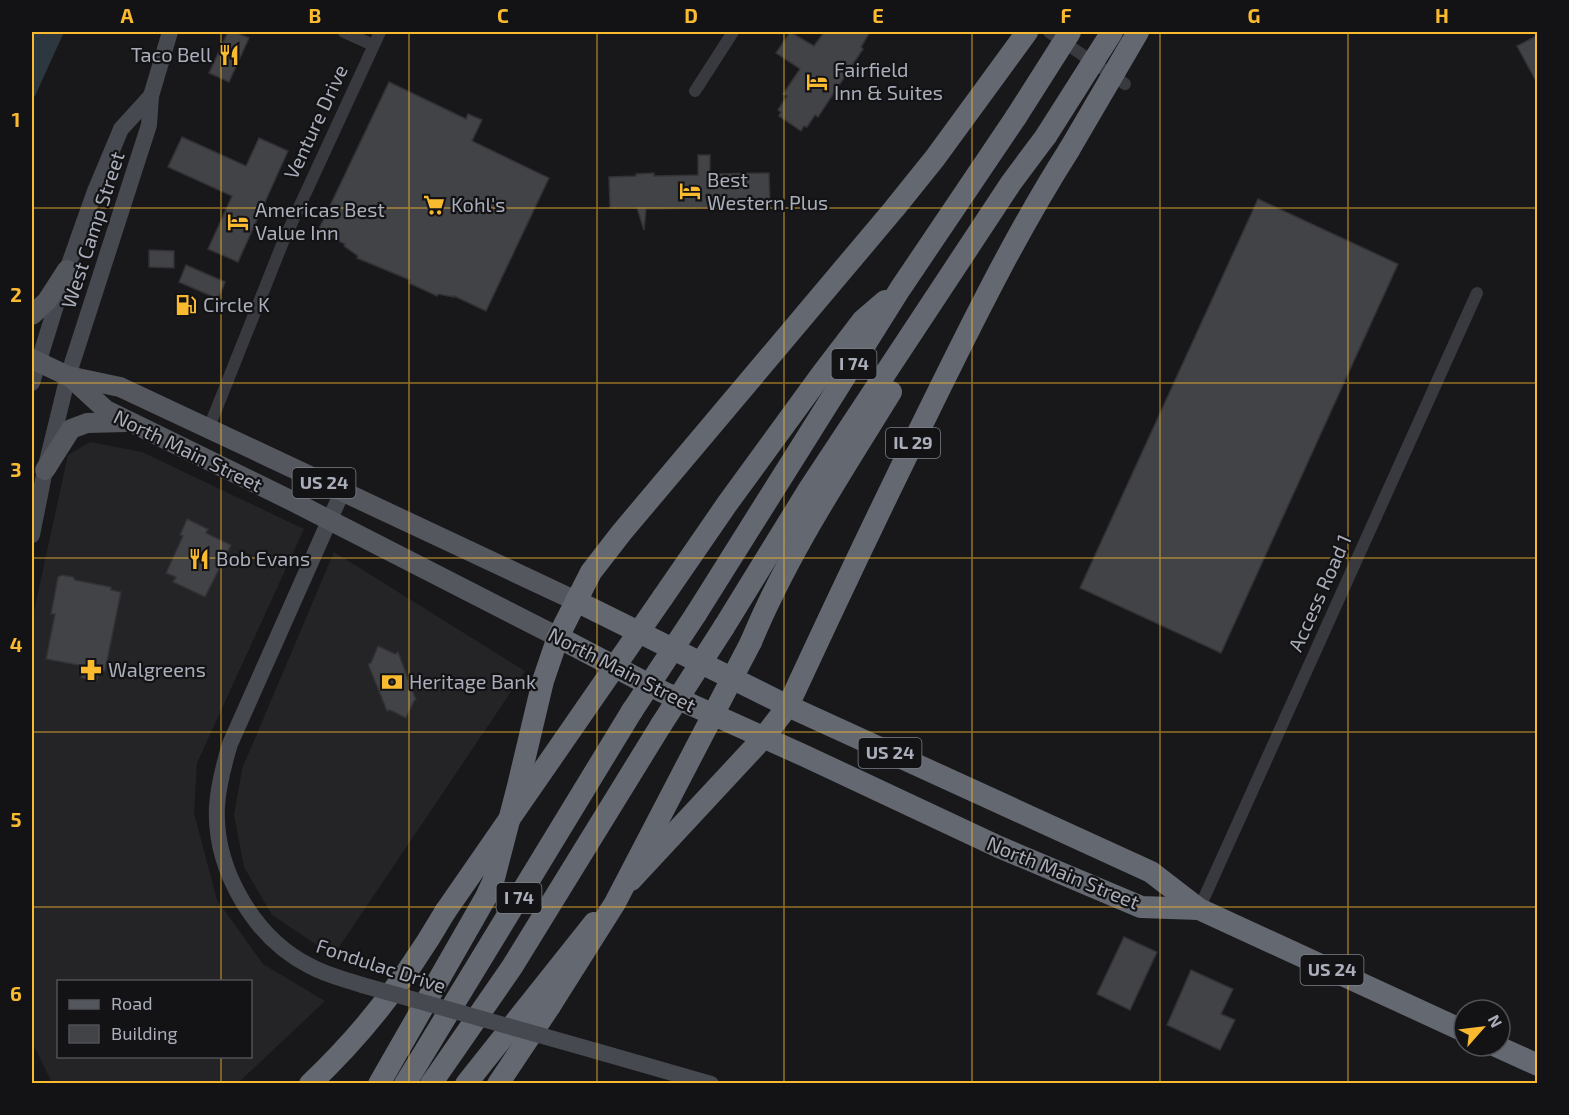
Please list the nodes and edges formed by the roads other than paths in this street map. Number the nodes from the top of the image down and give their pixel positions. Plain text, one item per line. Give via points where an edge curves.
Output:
1 (170, 32) edge
2 (344, 32) edge
3 (380, 32) edge
4 (733, 32) edge
5 (1027, 32) edge
6 (1048, 32) edge
7 (1070, 32) edge
8 (1112, 32) edge
9 (1138, 32) edge
10 (373, 45) junction
11 (1125, 84) dead end
12 (696, 91) dead end
13 (151, 96) junction
14 (1011, 183) junction
15 (67, 270) junction
16 (900, 289) junction
17 (1477, 293) dead end
18 (32, 315) edge
19 (35, 361) edge
20 (68, 376) junction
21 (32, 383) edge
22 (129, 422) junction
23 (208, 430) junction
24 (45, 470) junction
25 (342, 492) junction
26 (328, 520) junction
27 (32, 535) edge
28 (576, 601) junction
29 (558, 637) junction
30 (788, 706) junction
31 (764, 737) junction
32 (1199, 909) junction
33 (1452, 1025) edge
34 (1512, 1053) edge
35 (1538, 1065) edge
36 (310, 1083) edge
37 (380, 1083) edge
38 (405, 1083) edge
39 (431, 1083) edge
40 (466, 1083) edge
41 (498, 1083) edge
42 (711, 1083) edge

1 - 13 street, West Camp Street
2 - 10 street
3 - 10 street, Venture Drive
4 - 12 street
5 - 28 highway via 880,226 622,532 591,572
6 - 11 street
7 - 16 highway, I 74, bridge
8 - 14 highway, I 74, bridge
9 - 30 highway, IL 29, bridge via 1040,196 975,317
10 - 23 street, Venture Drive via 283,242
13 - 15 street, West Camp Street via 121,129
13 - 20 street, West Camp Street via 149,125
14 - 39 highway, I 74, bridge via 809,489 512,967
14 - 41 highway, bridge via 819,509 615,903
15 - 18 main road via 47,302
15 - 19 street, West Camp Street
16 - 36 highway, bridge via 863,320 727,504 409,970 372,1019
16 - 38 highway, I 74, bridge via 633,711
17 - 32 street, Access Road 1
19 - 20 main road, North Main Street / US 24
19 - 21 street, West Camp Street
20 - 22 main road, North Main Street / US 24 via 106,410
20 - 23 main road, North Main Street / US 24 via 120,387
20 - 24 street, West Camp Street
22 - 24 main road via 87,423 71,429
22 - 26 main road, North Main Street / US 24
23 - 25 main road, North Main Street / US 24
24 - 27 street, West Camp Street
25 - 26 street, Fondulac Drive
25 - 28 main road, North Main Street / US 24
26 - 29 main road, North Main Street / US 24
26 - 42 street, Fondulac Drive, bridge via 230,744 222,771 217,809 219,836 230,878 248,910 299,961 328,974
28 - 29 highway
28 - 30 highway, North Main Street / US 24
29 - 31 highway, North Main Street / US 24 via 663,692
29 - 37 highway via 543,681 492,885
30 - 31 highway, IL 29
30 - 32 highway, North Main Street / US 24 via 1151,872
31 - 32 highway, North Main Street / US 24 via 985,841 1141,907
31 - 40 highway via 599,916
32 - 33 highway, North Main Street / US 24
34 - 35 highway

